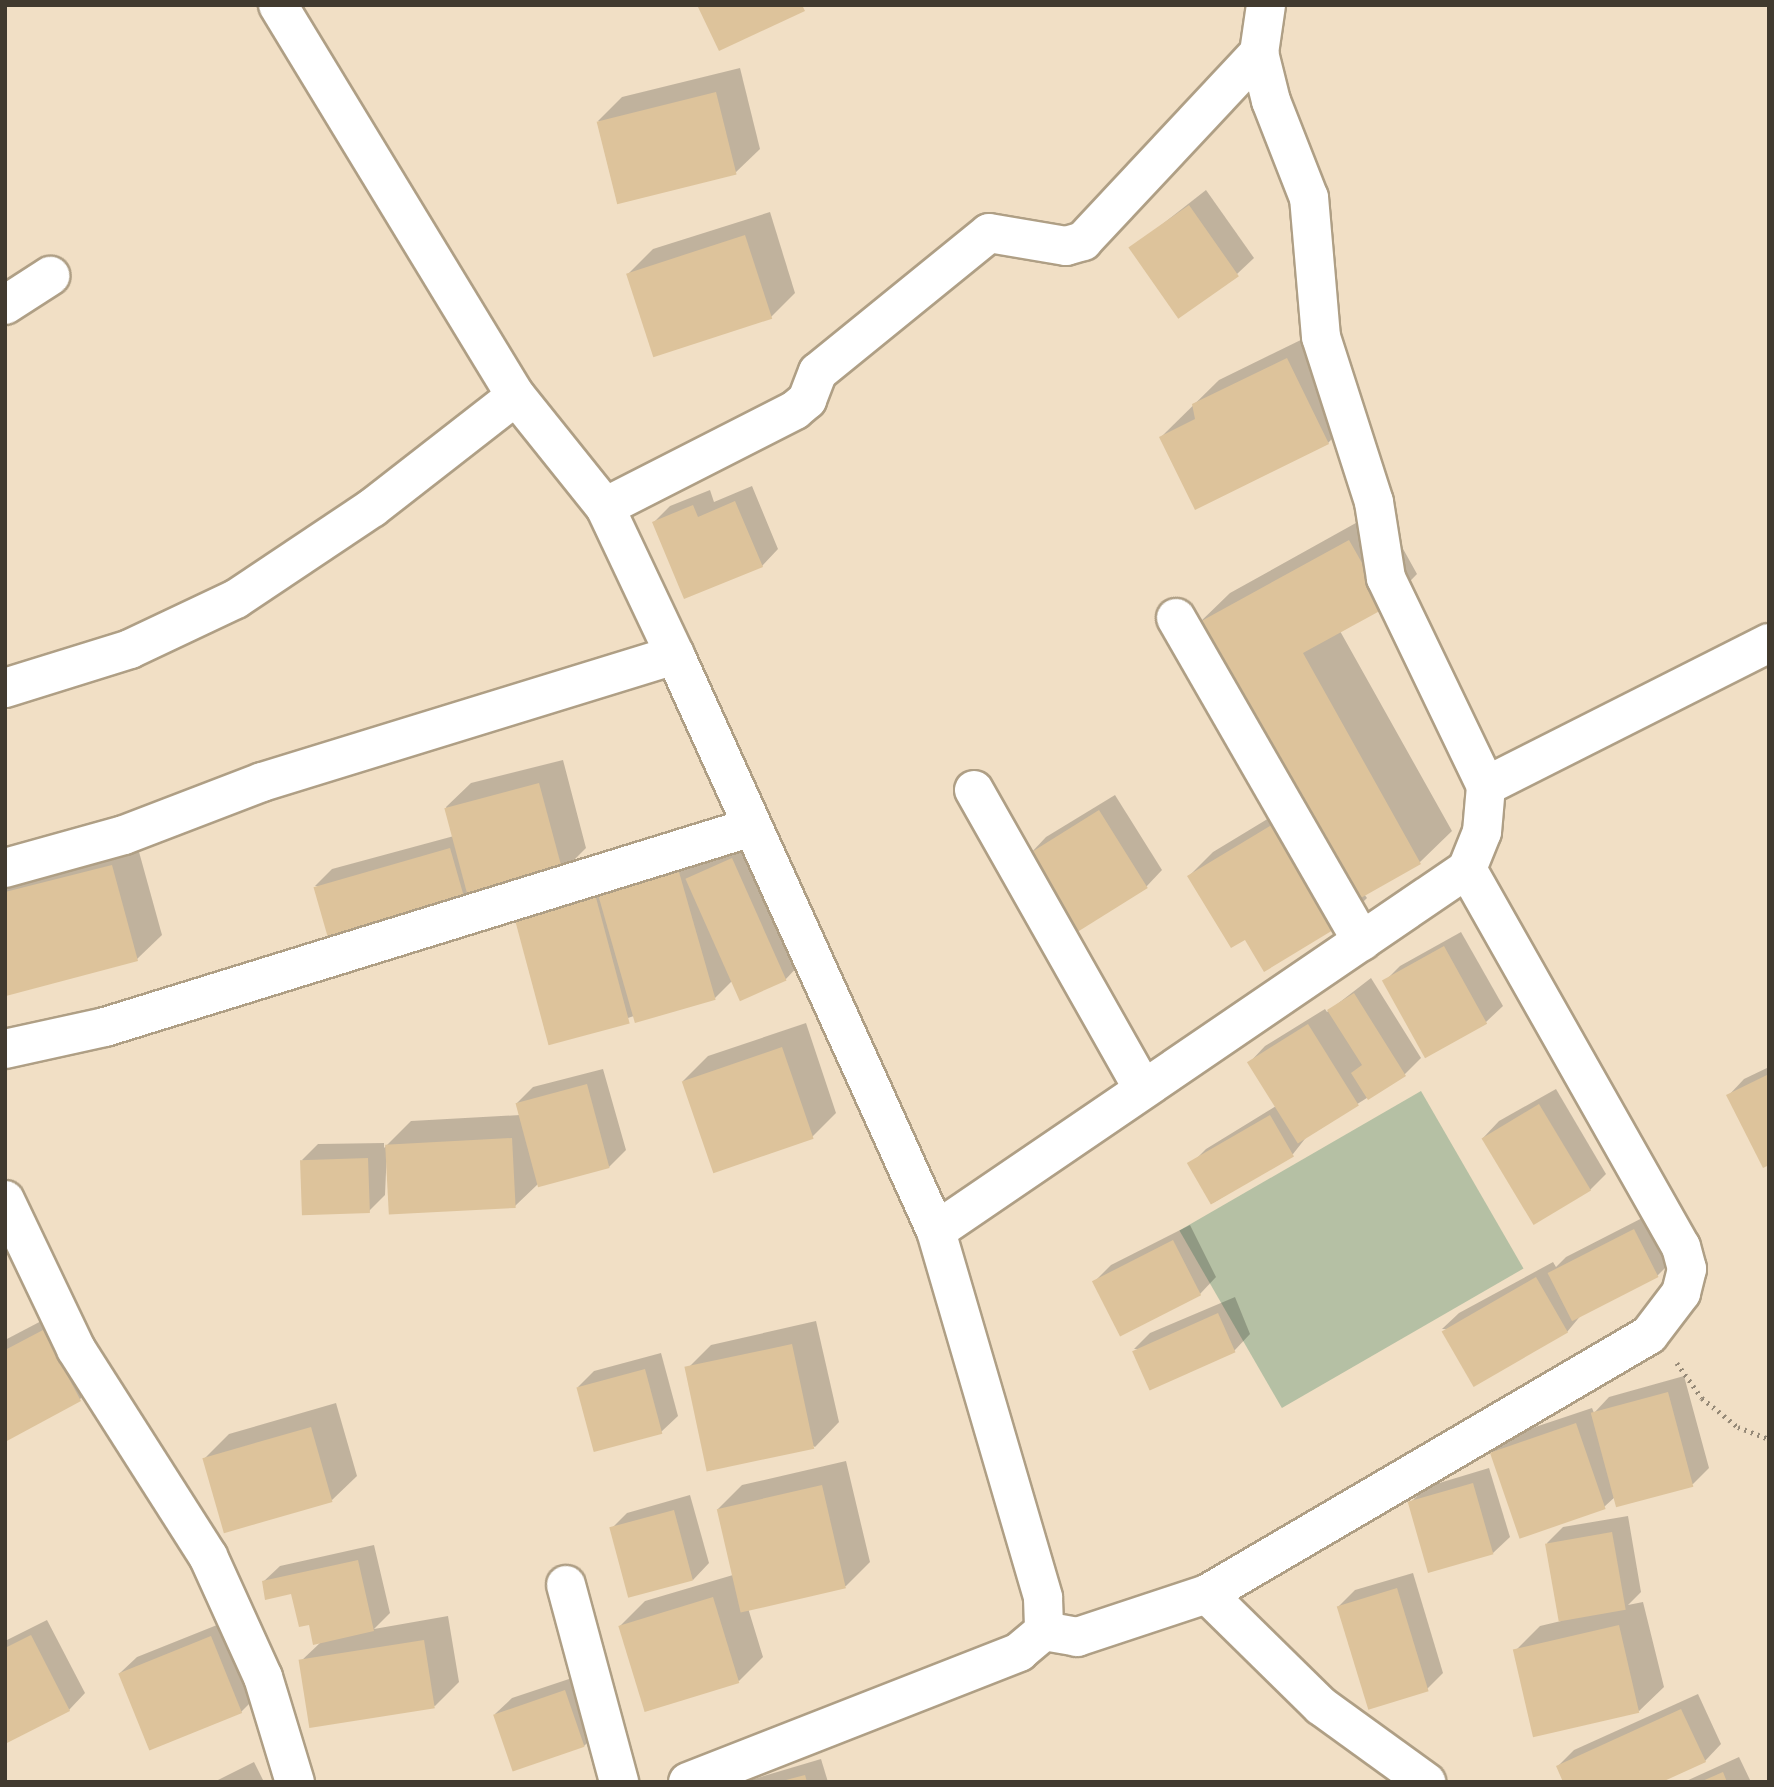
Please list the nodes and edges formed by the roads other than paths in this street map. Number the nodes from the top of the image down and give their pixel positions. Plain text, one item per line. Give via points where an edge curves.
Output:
1 (278, 5) edge
2 (1266, 5) edge
3 (1258, 53) junction
4 (50, 276) dead end
5 (5, 305) edge
6 (516, 396) junction
7 (605, 507) junction
8 (1176, 618) dead end
9 (1769, 643) edge
10 (675, 655) junction
11 (5, 688) edge
12 (1486, 786) junction
13 (974, 790) dead end
14 (752, 827) junction
15 (5, 868) edge
16 (1467, 869) junction
17 (1362, 941) junction
18 (5, 1049) edge
19 (1143, 1089) junction
20 (5, 1200) edge
21 (936, 1231) junction
22 (566, 1585) dead end
23 (1207, 1594) junction
24 (1044, 1631) junction
25 (295, 1782) edge
26 (619, 1782) edge
27 (688, 1782) edge
28 (1426, 1782) edge

1 - 6 street
2 - 3 street
3 - 7 street via 1083,241 1066,246 989,233 818,372 807,400 795,410
3 - 12 street via 1270,101 1309,198 1321,337 1374,502 1386,579
4 - 5 street
6 - 7 street
6 - 11 street via 372,508 236,599 130,649
7 - 10 street
8 - 17 street
9 - 12 street
10 - 14 street
10 - 15 street via 262,782 124,835
12 - 16 street via 1482,832
13 - 19 street
14 - 18 street via 105,1027
14 - 21 street
16 - 17 street
16 - 23 street via 1681,1247 1686,1269 1681,1293 1649,1335
17 - 19 street
19 - 21 street
20 - 25 street via 76,1349 208,1556 263,1677
21 - 24 street via 1043,1598
22 - 26 street
23 - 24 street via 1077,1637
23 - 28 street via 1321,1706
24 - 27 street via 1019,1652

